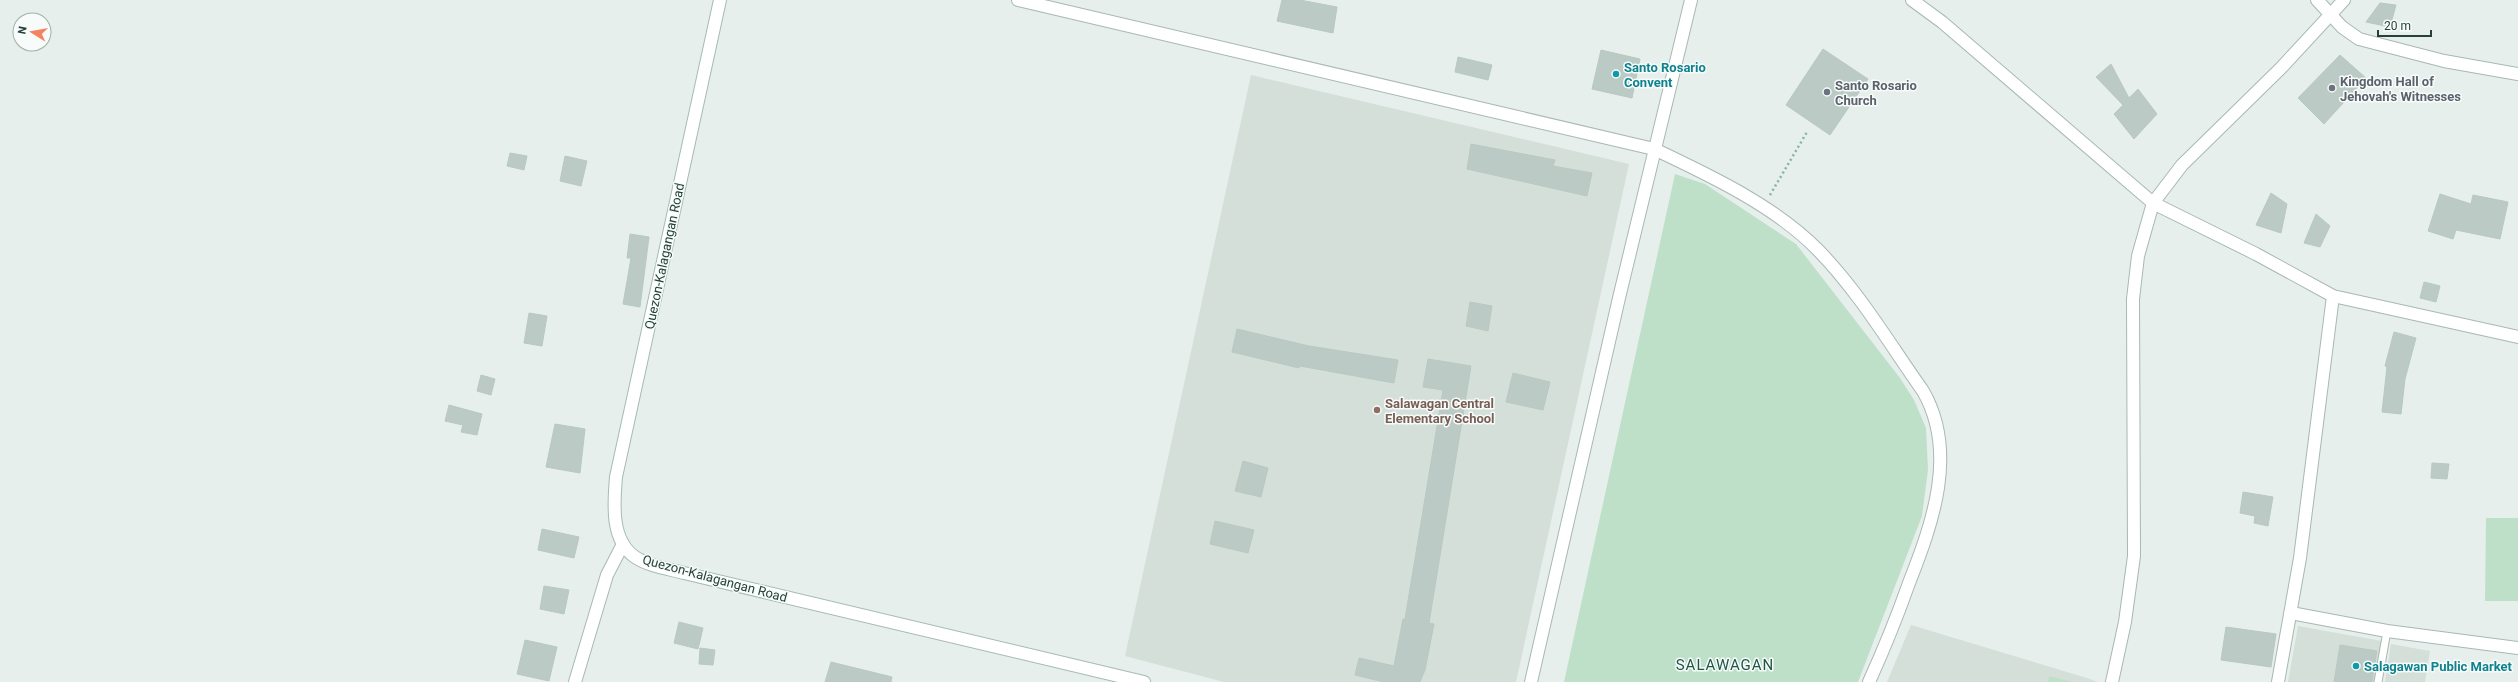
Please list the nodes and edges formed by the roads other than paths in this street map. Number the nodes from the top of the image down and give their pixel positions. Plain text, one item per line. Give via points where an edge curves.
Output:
1 (720, 0) edge
2 (1018, 0) edge
3 (1691, 0) edge
4 (1912, 0) edge
5 (2317, 0) edge
6 (2344, 0) edge
7 (2329, 15) junction
8 (2518, 74) edge
9 (1654, 149) junction
10 (2153, 203) junction
11 (2332, 296) junction
12 (2518, 337) edge
13 (622, 544) junction
14 (2291, 613) junction
15 (2387, 631) junction
16 (2518, 648) edge
17 (574, 682) edge
18 (1144, 682) edge
19 (1531, 682) edge
20 (1869, 682) edge
21 (2112, 682) edge
22 (2278, 682) edge
23 (2378, 682) edge

1 - 13 street, Quezon-Kalagangan Road via 616,477 613,506
2 - 9 street
3 - 9 street
4 - 10 street via 1942,22
5 - 7 street
6 - 7 street
7 - 8 street via 2342,27 2366,41 2444,61
7 - 10 street via 2281,68 2182,165
9 - 19 street
9 - 20 street via 1763,207 1817,249 1852,290 1933,408 1939,431 1939,484 1934,510 1896,619
10 - 11 street via 2256,254
10 - 21 street via 2138,256 2133,299 2134,556 2125,622
11 - 12 street
11 - 14 street
13 - 17 street via 607,575
13 - 18 street, Quezon-Kalagangan Road via 634,557 684,573
14 - 15 street
14 - 22 street
15 - 16 street
15 - 23 lane

